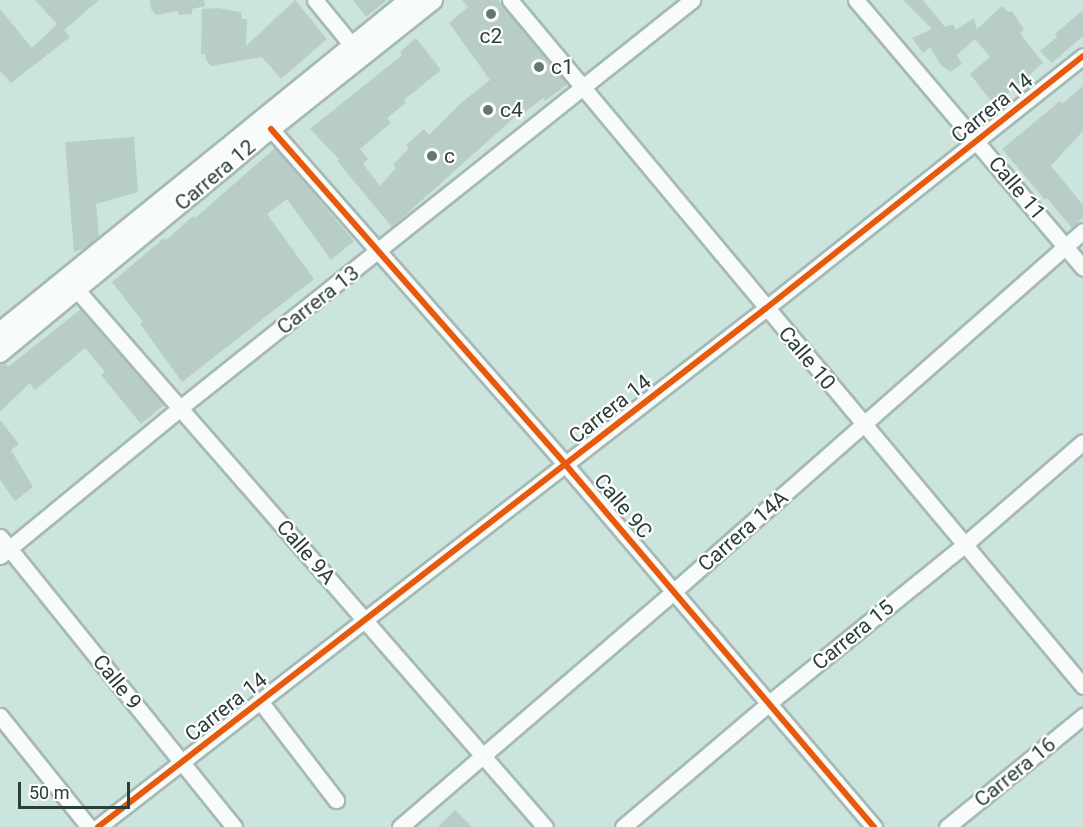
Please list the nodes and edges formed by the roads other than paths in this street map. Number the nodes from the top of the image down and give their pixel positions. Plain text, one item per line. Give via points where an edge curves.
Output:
1 (315, 0) edge
2 (409, 0) edge
3 (432, 0) edge
4 (510, 0) edge
5 (692, 0) edge
6 (856, 0) edge
7 (357, 52) junction
8 (1083, 57) edge
9 (582, 89) junction
10 (271, 129) junction
11 (978, 141) junction
12 (1083, 231) edge
13 (1065, 246) junction
14 (379, 252) junction
15 (1083, 268) edge
16 (72, 284) junction
17 (765, 309) junction
18 (0, 332) edge
19 (0, 353) edge
20 (180, 408) junction
21 (864, 425) junction
22 (1083, 442) edge
23 (566, 464) junction
24 (964, 545) junction
25 (3, 547) edge
26 (674, 591) junction
27 (364, 620) junction
28 (1083, 686) edge
29 (260, 701) junction
30 (768, 703) junction
31 (0, 716) edge
32 (1083, 716) edge
33 (483, 756) junction
34 (182, 762) junction
35 (336, 800) dead end
36 (89, 827) edge
37 (98, 827) edge
38 (234, 827) edge
39 (400, 827) edge
40 (545, 827) edge
41 (623, 827) edge
42 (874, 827) edge
43 (946, 827) edge

1 - 7 street
2 - 7 street, Carrera 12
3 - 7 street, Carrera 12
4 - 9 street, Calle 10
5 - 9 street, Carrera 13
6 - 11 street, Calle 11
7 - 10 street, Carrera 12
7 - 16 street, Carrera 12
8 - 11 street, Carrera 14
9 - 14 street, Carrera 13
9 - 17 street, Calle 10
10 - 14 street, Calle 9C
10 - 16 street, Carrera 12
11 - 13 street, Calle 11
11 - 17 street, Carrera 14
12 - 13 street, Carrera 14A
13 - 15 street, Calle 11
13 - 21 street, Carrera 14A
14 - 20 street, Carrera 13
14 - 23 street, Calle 9C
16 - 18 street, Carrera 12
16 - 19 street, Carrera 12
16 - 20 street, Calle 9A
17 - 21 street, Calle 10
17 - 23 street, Carrera 14
20 - 25 street, Carrera 13
20 - 27 street, Calle 9A
21 - 24 street, Calle 10
21 - 26 street, Carrera 14A
22 - 24 street, Carrera 15
23 - 26 street, Calle 9C
23 - 27 street, Carrera 14
24 - 28 street, Calle 10
24 - 30 street, Carrera 15
25 - 34 street, Calle 9
26 - 30 street, Calle 9C
26 - 33 street, Carrera 14A
27 - 29 street, Carrera 14
27 - 33 street, Calle 9A
29 - 34 street, Carrera 14
29 - 35 street
30 - 41 street, Carrera 15
30 - 42 street, Calle 9C
31 - 36 street
32 - 43 street, Carrera 16
33 - 39 street, Carrera 14A
33 - 40 street, Calle 9A
34 - 37 street, Carrera 14
34 - 38 street, Calle 9

